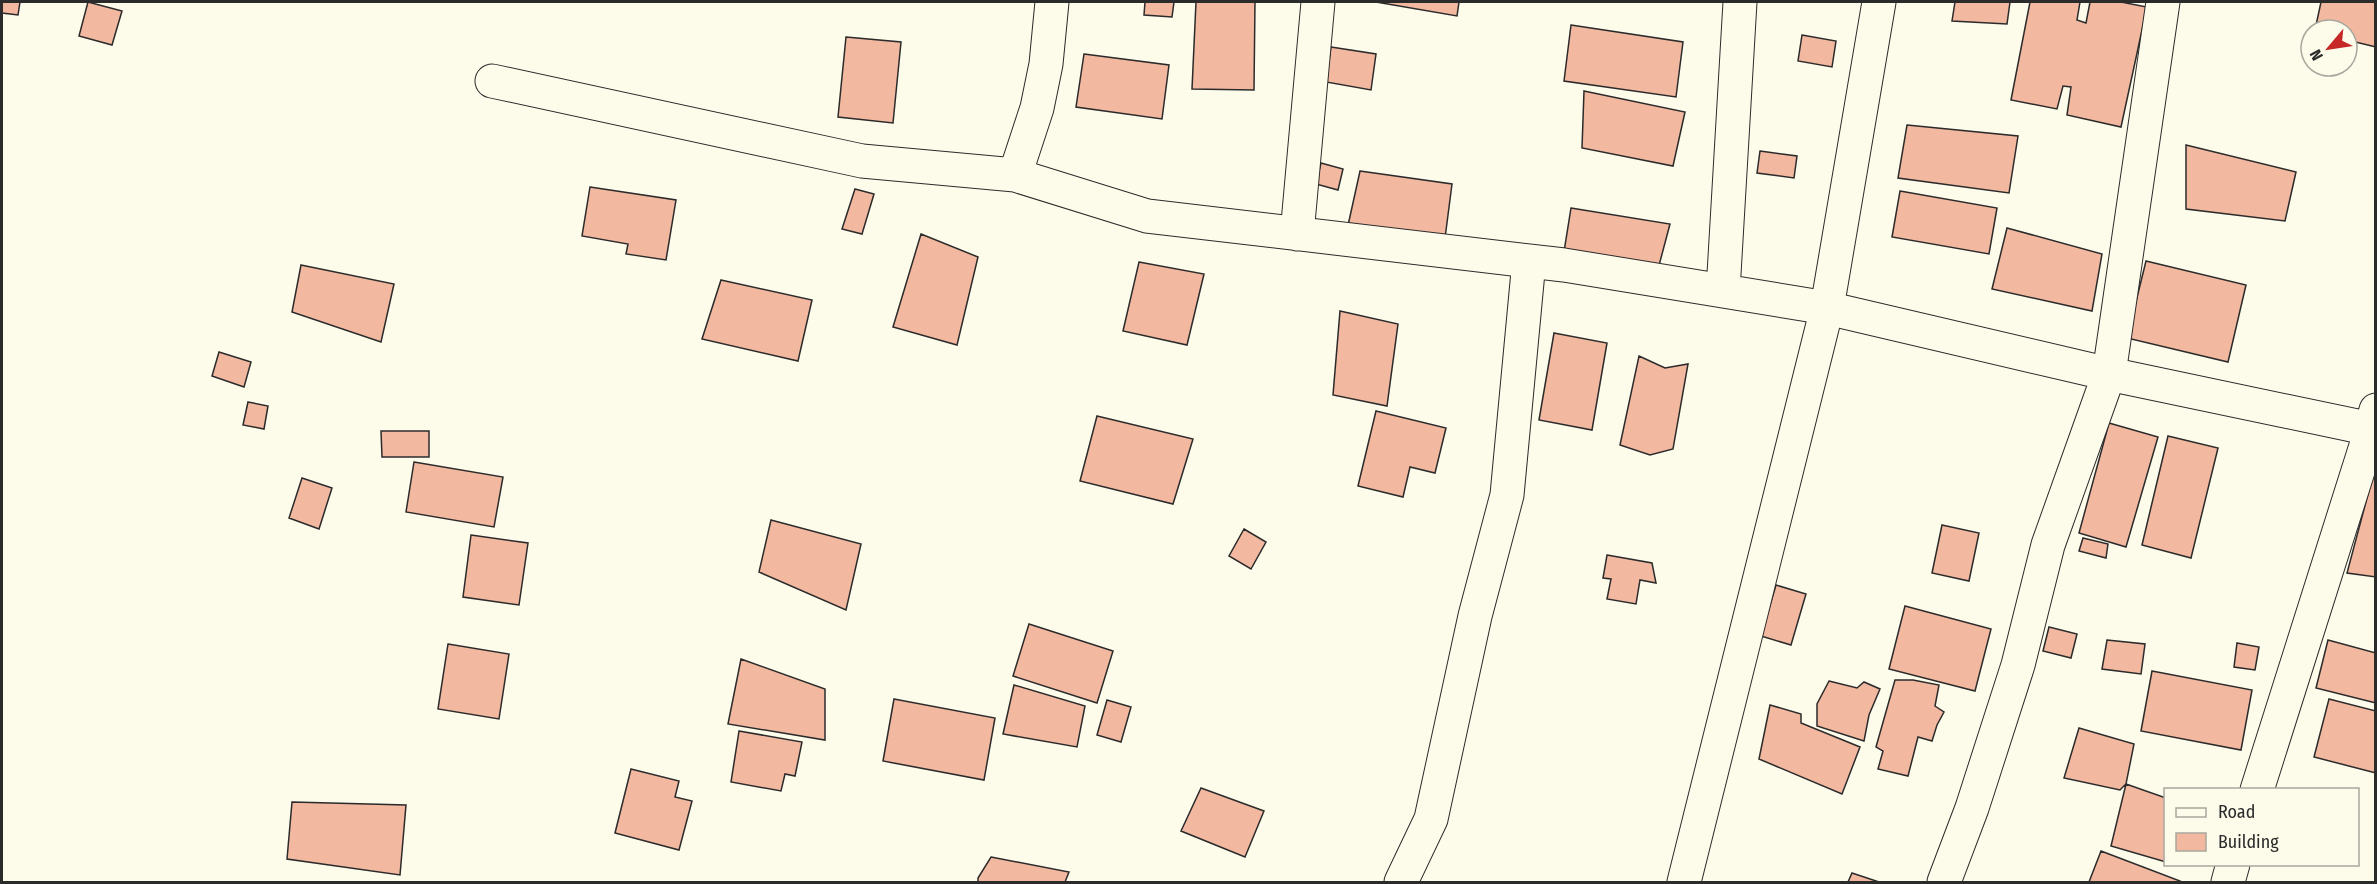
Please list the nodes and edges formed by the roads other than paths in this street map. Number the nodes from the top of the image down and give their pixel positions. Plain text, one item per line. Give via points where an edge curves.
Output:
1 (1052, 2) edge
2 (1318, 2) edge
3 (1740, 2) edge
4 (1879, 2) edge
5 (2163, 2) edge
6 (492, 81) dead end
7 (1016, 175) junction
8 (1298, 234) junction
9 (1529, 261) junction
10 (1723, 291) junction
11 (1827, 308) junction
12 (2109, 374) junction
13 (2374, 423) edge
14 (2257, 788) edge
15 (2232, 866) edge
16 (1401, 882) edge
17 (1684, 882) edge
18 (1944, 882) edge
19 (2228, 882) edge

1 - 7 street via 1037,108
2 - 8 street
3 - 10 street
4 - 11 street
5 - 12 street
6 - 7 street via 862,162
7 - 8 street via 1147,216
8 - 9 street
9 - 10 street
9 - 16 street via 1507,495 1475,616 1431,819
10 - 11 street
11 - 12 street
11 - 17 street
12 - 13 street
12 - 18 street via 2048,545 2018,665
13 - 14 street
15 - 19 street

